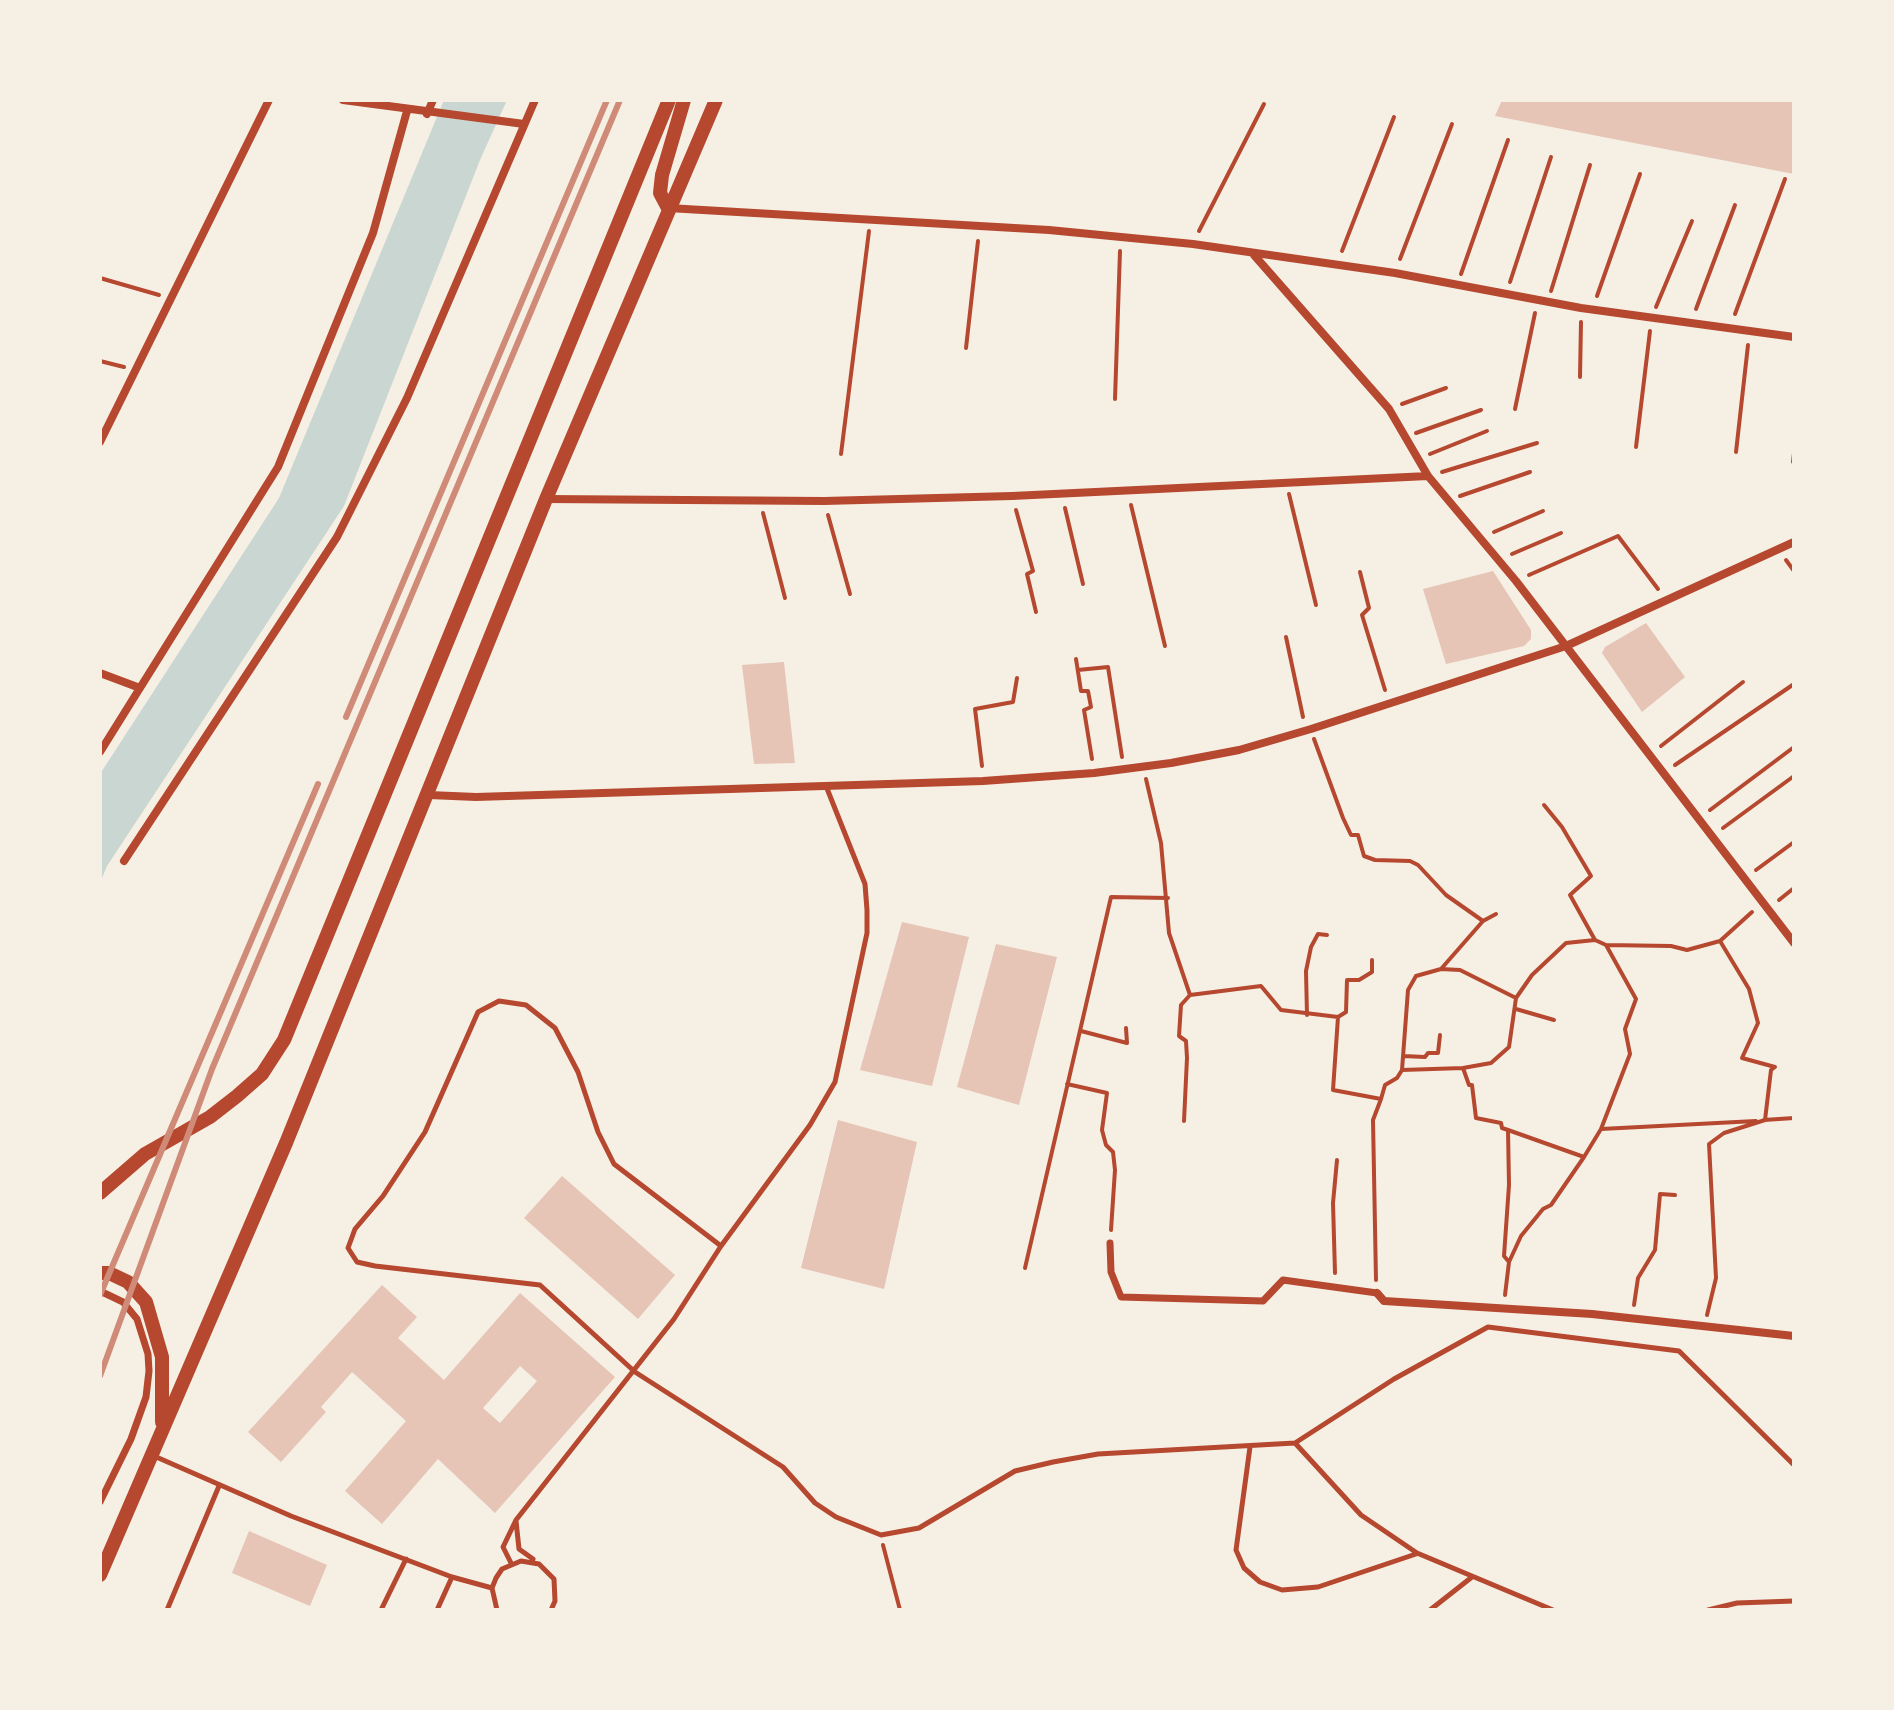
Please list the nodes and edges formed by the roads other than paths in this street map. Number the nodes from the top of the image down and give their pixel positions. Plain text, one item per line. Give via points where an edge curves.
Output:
1 (269, 100) edge
2 (343, 100) edge
3 (433, 100) edge
4 (535, 100) edge
5 (669, 100) edge
6 (684, 100) edge
7 (716, 100) edge
8 (407, 111) junction
9 (431, 114) junction
10 (524, 124) junction
11 (668, 208) junction
12 (1254, 255) junction
13 (1794, 337) edge
14 (100, 442) edge
15 (1428, 476) junction
16 (546, 499) junction
17 (1794, 542) edge
18 (1566, 646) junction
19 (100, 673) edge
20 (140, 688) junction
21 (100, 752) edge
22 (825, 785) junction
23 (429, 795) junction
24 (124, 861) dead end
25 (1794, 943) edge
26 (100, 1193) edge
27 (1110, 1243) road end
28 (721, 1246) junction
29 (100, 1273) edge
30 (100, 1291) edge
31 (1377, 1293) joint
32 (1794, 1336) edge
33 (635, 1372) junction
34 (162, 1430) junction
35 (1295, 1443) junction
36 (1250, 1447) junction
37 (153, 1456) junction
38 (1794, 1465) edge
39 (219, 1486) junction
40 (100, 1502) edge
41 (516, 1520) junction
42 (1417, 1553) junction
43 (406, 1559) junction
44 (511, 1563) junction
45 (539, 1564) junction
46 (100, 1575) edge
47 (1472, 1576) junction
48 (452, 1577) junction
49 (492, 1588) junction
50 (1794, 1601) edge
51 (167, 1610) edge
52 (381, 1610) edge
53 (437, 1610) edge
54 (497, 1610) edge
55 (551, 1610) edge
56 (1430, 1610) edge
57 (1553, 1610) edge
58 (1708, 1610) edge

1 - 14 street
2 - 8 street
3 - 9 street
4 - 10 street
5 - 26 main road via 284,1040 262,1074 237,1096 145,1154
6 - 11 main road via 662,175 660,193
7 - 11 main road
8 - 9 street
8 - 20 street via 373,233 278,467
9 - 10 street
10 - 24 street via 407,398 337,537
11 - 12 street via 1121,237
11 - 16 main road
12 - 13 street
12 - 15 street via 1389,409
15 - 16 street via 760,503
15 - 18 street
16 - 23 main road
17 - 18 street
18 - 22 street via 1239,750 1094,773
18 - 25 street
19 - 20 street
20 - 21 street
22 - 23 street
22 - 28 lane via 865,884 867,910 867,933 835,1082 810,1125
23 - 34 main road
27 - 31 street via 1111,1272 1121,1297 1263,1301 1283,1280
28 - 33 lane
28 - 33 lane via 614,1164 555,1028 536,1011 516,1003 499,1001 478,1012 425,1132 355,1229 350,1255 357,1262 402,1271 540,1285
29 - 34 main road via 128,1282 146,1302 162,1357
30 - 40 street via 123,1302 137,1319 149,1371 131,1439
31 - 32 street via 1384,1301
33 - 36 lane via 783,1467 815,1503 836,1517 881,1535 919,1528 1015,1471 1098,1454
33 - 41 lane
34 - 37 main road
35 - 36 lane
35 - 38 lane via 1488,1327 1679,1351
35 - 42 lane via 1361,1515
36 - 42 lane via 1236,1550 1244,1568 1260,1582 1282,1590 1318,1587
37 - 39 lane
37 - 46 main road
39 - 43 lane
39 - 51 lane
41 - 44 lane via 503,1547
41 - 45 lane via 519,1549
42 - 47 lane
43 - 48 lane
43 - 52 lane
44 - 45 lane
44 - 49 lane
45 - 55 lane via 554,1579
47 - 56 lane
47 - 57 lane
48 - 49 lane
48 - 53 lane
49 - 54 lane
50 - 58 lane

